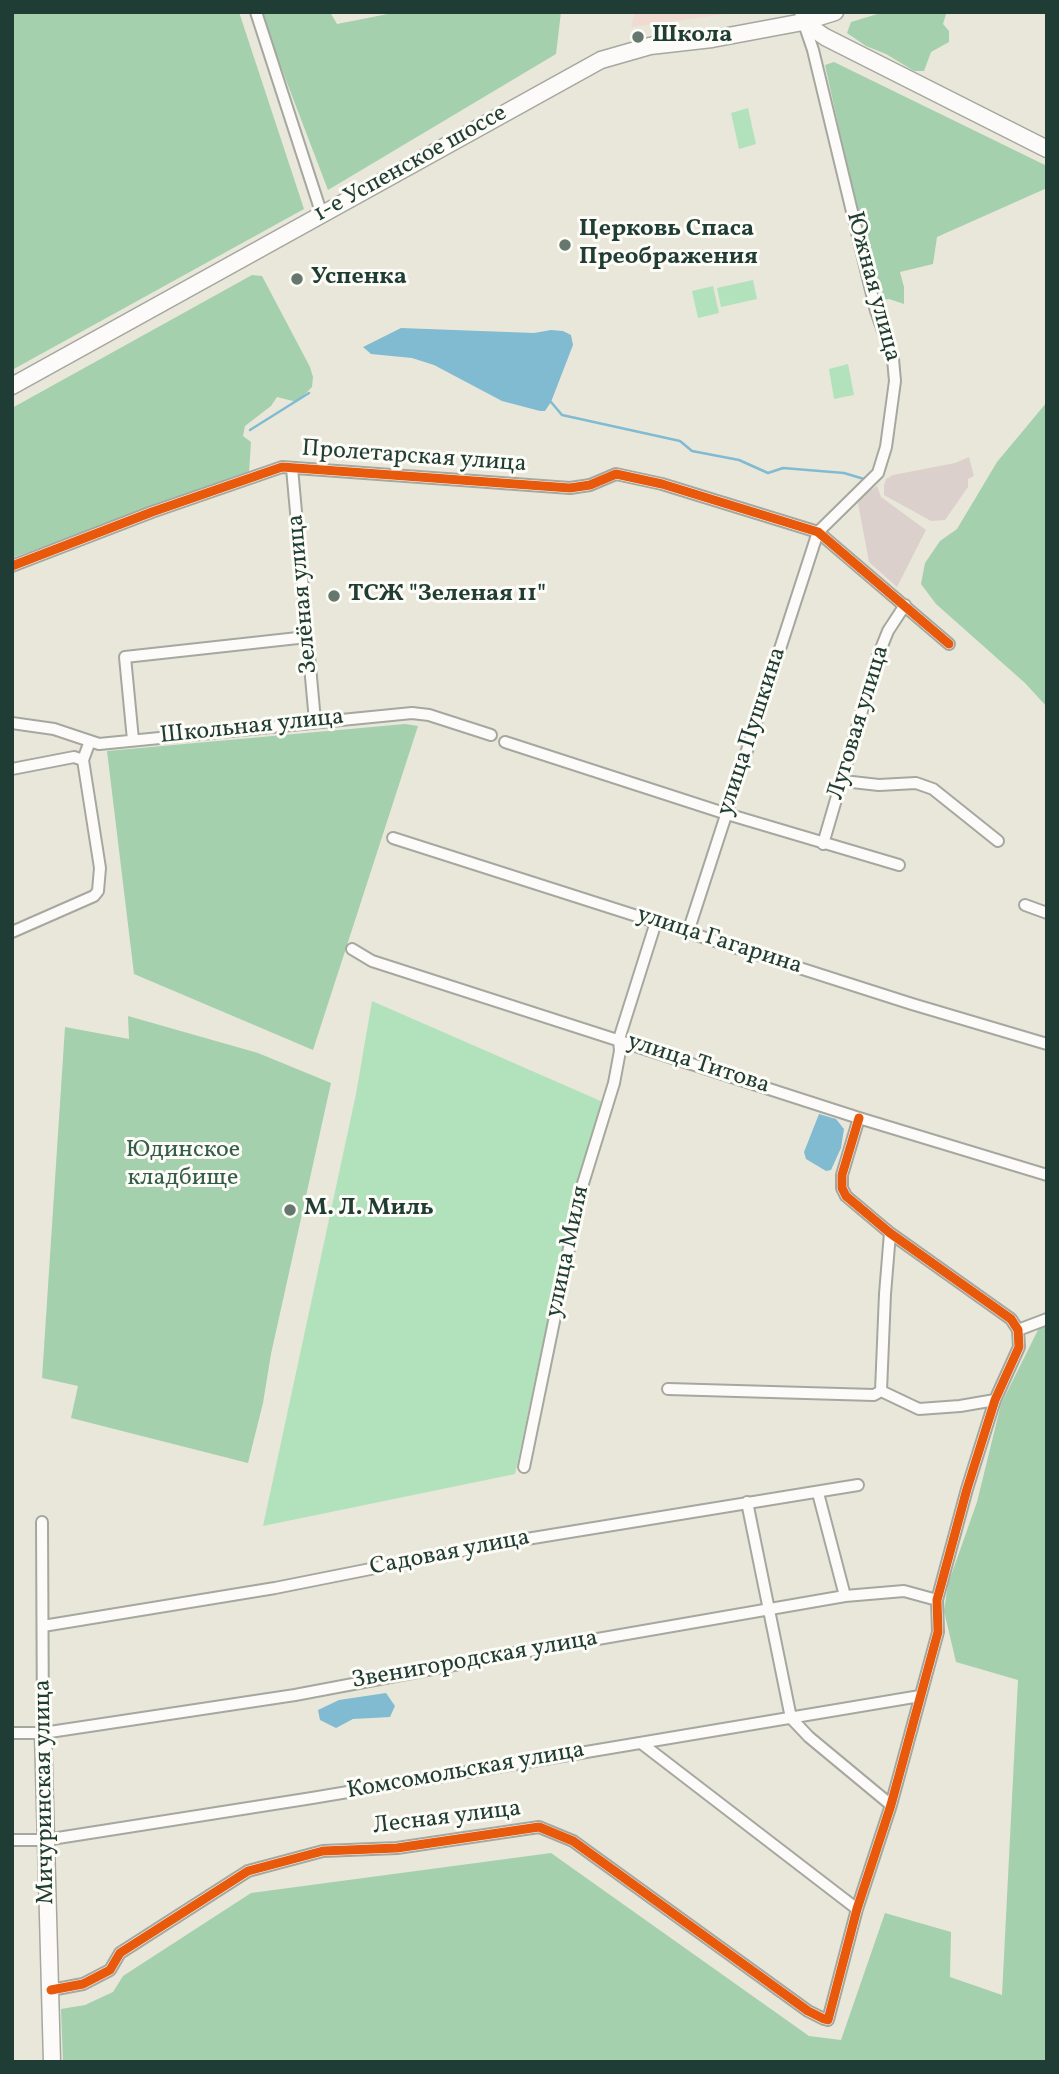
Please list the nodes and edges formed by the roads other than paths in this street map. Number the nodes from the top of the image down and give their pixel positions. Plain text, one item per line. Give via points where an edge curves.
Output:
1 (256, 12) edge
2 (835, 12) edge
3 (802, 17) edge
4 (1047, 149) edge
5 (321, 215) junction
6 (12, 386) edge
7 (292, 467) junction
8 (818, 532) junction
9 (12, 566) edge
10 (905, 605) junction
11 (307, 637) junction
12 (949, 644) dead end
13 (315, 721) junction
14 (12, 723) edge
15 (491, 735) dead end
16 (133, 740) junction
17 (90, 741) junction
18 (505, 742) dead end
19 (83, 760) junction
20 (12, 769) edge
21 (843, 781) junction
22 (726, 814) junction
23 (393, 838) dead end
24 (998, 841) dead end
25 (823, 844) junction
26 (899, 865) dead end
27 (1025, 905) dead end
28 (1047, 912) edge
29 (656, 922) junction
30 (12, 932) edge
31 (688, 932) junction
32 (352, 949) dead end
33 (619, 1039) junction
34 (1047, 1044) edge
35 (859, 1118) junction
36 (1047, 1175) edge
37 (890, 1233) junction
38 (1047, 1319) edge
39 (1018, 1330) junction
40 (668, 1389) dead end
41 (881, 1391) junction
42 (995, 1400) junction
43 (524, 1468) dead end
44 (858, 1486) dead end
45 (818, 1493) junction
46 (747, 1502) junction
47 (42, 1522) dead end
48 (845, 1596) junction
49 (937, 1600) junction
50 (768, 1609) junction
51 (43, 1626) junction
52 (920, 1696) junction
53 (792, 1718) junction
54 (43, 1733) junction
55 (12, 1734) edge
56 (641, 1743) junction
57 (891, 1805) junction
58 (12, 1840) edge
59 (45, 1840) junction
60 (857, 1909) junction
61 (51, 1990) junction
62 (52, 2062) edge

1 - 5 street
2 - 3 main road, 1-е Успенское шоссе
3 - 4 main road via 850,50
3 - 5 main road, 1-е Успенское шоссе via 601,60
3 - 8 street, Южная улица via 876,311 893,359 895,381 878,473
5 - 6 main road, 1-е Успенское шоссе
7 - 8 street, Пролетарская улица via 570,488 625,475
7 - 9 street, Пролетарская улица via 152,512
7 - 11 street, Зелёная улица
8 - 10 street
8 - 22 street, улица Пушкина
10 - 12 street
10 - 21 street, Луговая улица via 878,656
11 - 13 street, Зелёная улица
11 - 16 street via 125,657
13 - 15 street, Школьная улица via 412,712
13 - 16 street, Школьная улица
14 - 17 street, Школьная улица via 54,729
16 - 17 street, Школьная улица
17 - 19 street
18 - 22 street
19 - 20 street via 74,757
19 - 30 street via 100,867 98,891
21 - 24 street via 916,783 933,789
21 - 25 street, Луговая улица
22 - 25 street
22 - 31 street, улица Пушкина
23 - 29 street, улица Гагарина
25 - 26 street
27 - 28 street
29 - 31 street, улица Гагарина
29 - 33 street
31 - 34 street, улица Гагарина
32 - 33 street, улица Титова via 372,961
33 - 35 street, улица Титова
33 - 43 street, улица Миля via 614,1083 581,1190
35 - 36 street, улица Титова
35 - 37 street via 842,1188
37 - 39 street via 1011,1319
37 - 41 street
38 - 39 street
39 - 42 street via 1019,1347
40 - 41 street via 874,1395
41 - 42 street via 919,1409
42 - 49 street
44 - 45 street, Садовая улица
45 - 46 street, Садовая улица
45 - 48 street
46 - 50 street
46 - 51 street, Садовая улица
47 - 51 street, Мичуринская улица
48 - 49 street, Звенигородская улица via 904,1591
48 - 50 street, Звенигородская улица
49 - 52 street via 938,1632
50 - 53 street
50 - 54 street, Звенигородская улица via 295,1695
51 - 54 street, Мичуринская улица
52 - 53 street, Комсомольская улица
52 - 57 street
53 - 56 street, Комсомольская улица
53 - 57 street
54 - 55 street, Звенигородская улица
54 - 59 main road, Мичуринская улица
56 - 59 street, Комсомольская улица
56 - 60 street
57 - 60 street
58 - 59 street, Комсомольская улица
59 - 61 main road, Мичуринская улица
60 - 61 street, Лесная улица via 828,2020 824,2020 573,1841 539,1826 397,1848 323,1851 248,1871 120,1953 110,1970 83,1984
61 - 62 main road, Мичуринская улица

